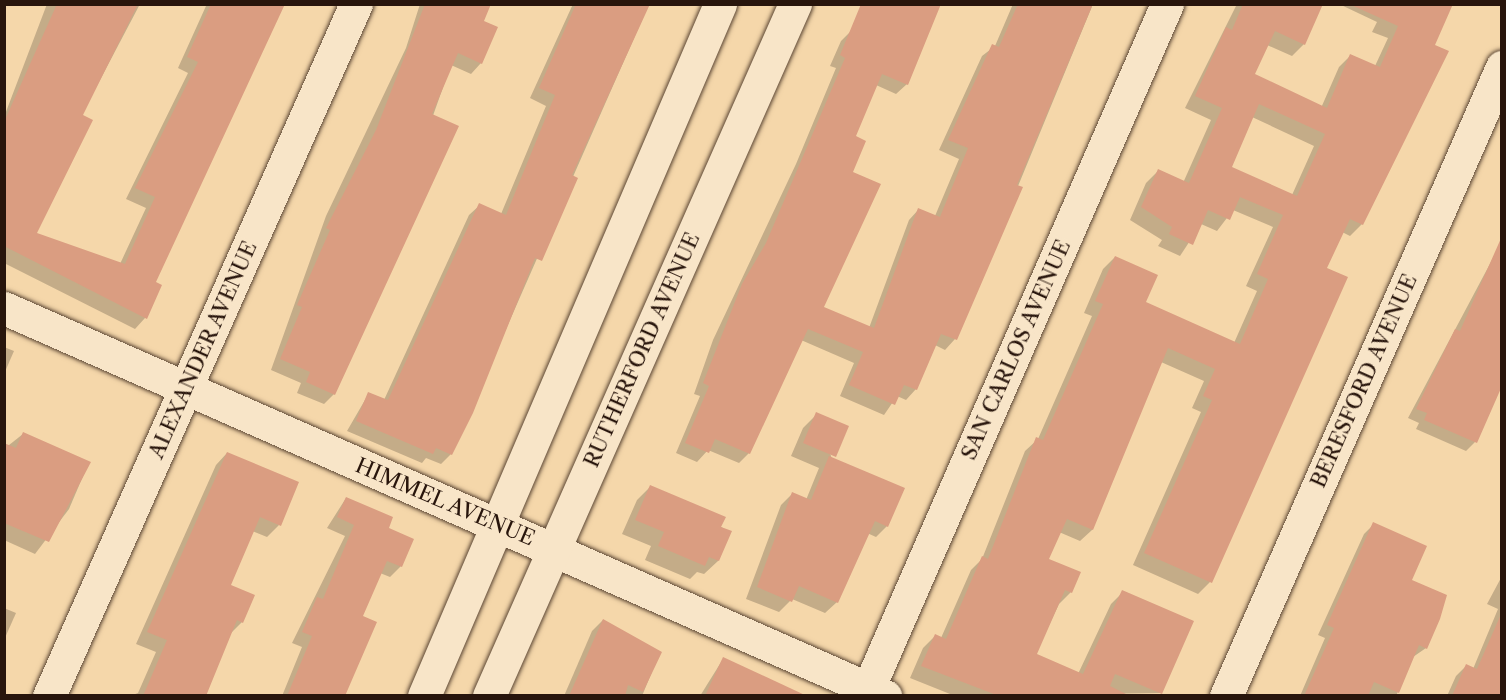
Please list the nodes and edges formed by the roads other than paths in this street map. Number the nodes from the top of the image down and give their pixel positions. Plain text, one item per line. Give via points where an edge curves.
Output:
1 (356, 4) edge
2 (720, 4) edge
3 (795, 4) edge
4 (1167, 4) edge
5 (1502, 68) edge
6 (4, 308) edge
7 (186, 388) junction
8 (500, 526) junction
9 (554, 549) junction
10 (873, 693) edge
11 (49, 696) edge
12 (424, 696) edge
13 (489, 696) edge
14 (1226, 696) edge

1 - 7 street, ALEXANDER AVENUE
2 - 8 street
3 - 9 street, RUTHERFORD AVENUE
4 - 10 street, SAN CARLOS AVENUE
5 - 14 street, BERESFORD AVENUE
6 - 7 street, HIMMEL AVENUE
7 - 8 street, HIMMEL AVENUE
7 - 11 street, ALEXANDER AVENUE
8 - 9 street, HIMMEL AVENUE
8 - 12 street
9 - 10 street, HIMMEL AVENUE
9 - 13 street, RUTHERFORD AVENUE

